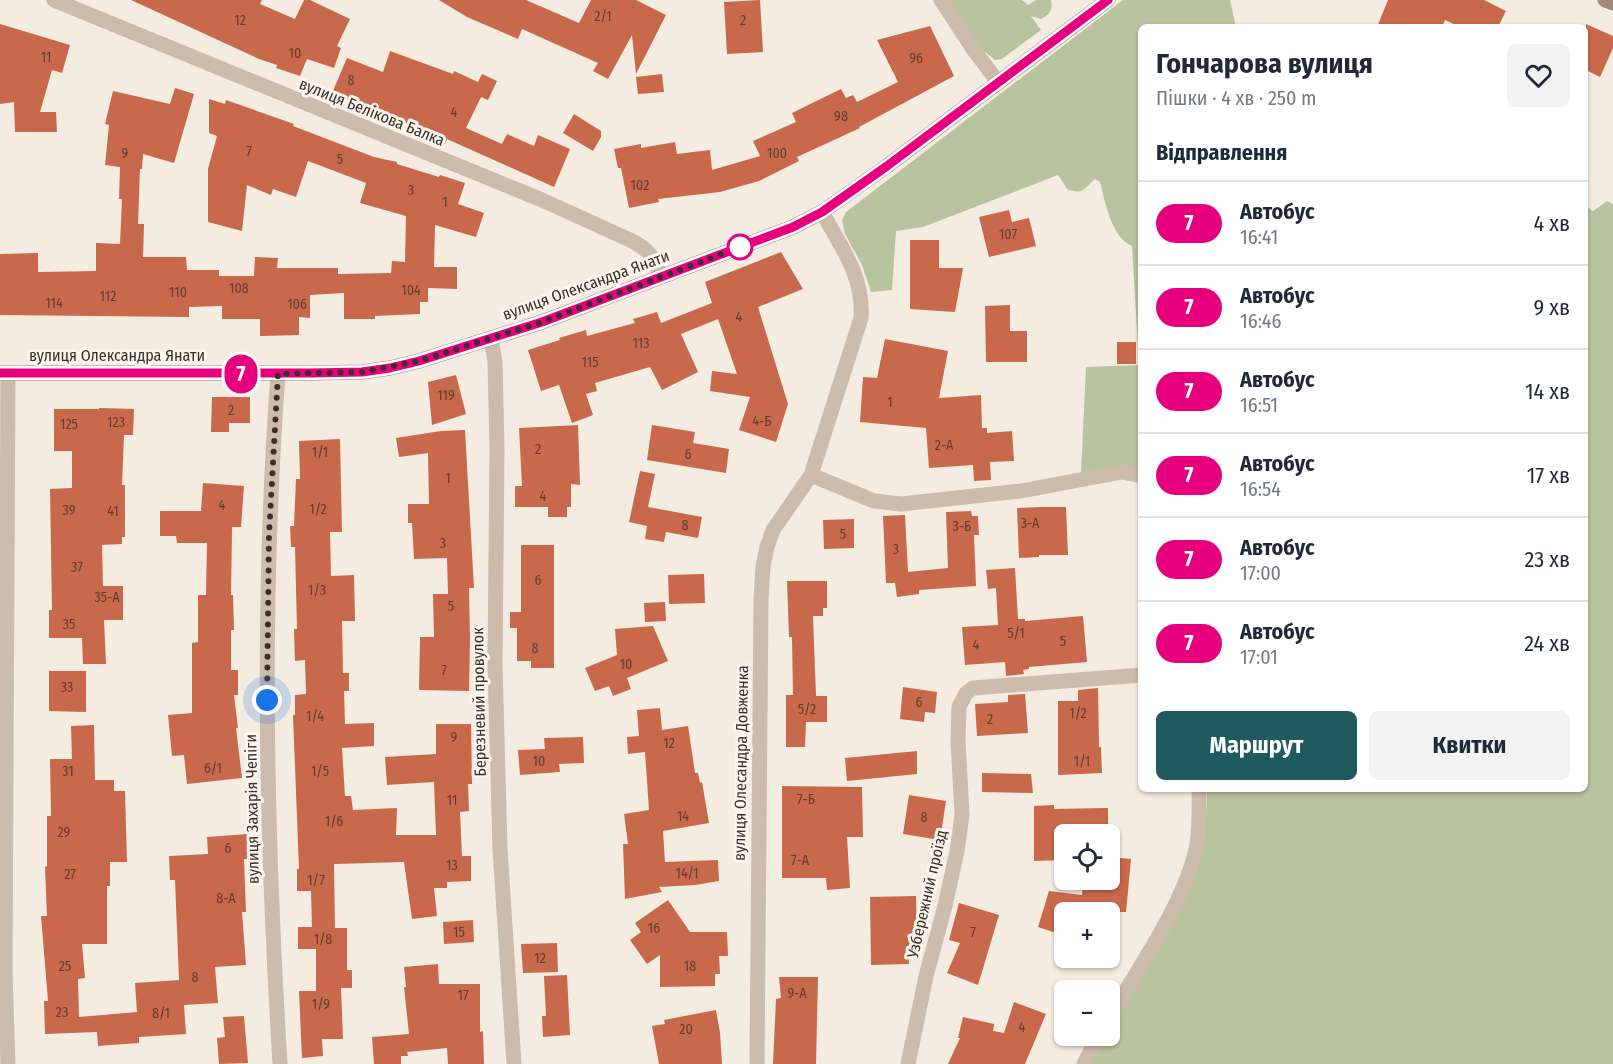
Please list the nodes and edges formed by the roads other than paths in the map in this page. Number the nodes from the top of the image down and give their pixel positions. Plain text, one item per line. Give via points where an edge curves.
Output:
1 (54, 0) edge
2 (941, 0) edge
3 (1108, 0) edge
4 (1605, 0) edge
5 (1613, 3) edge
6 (999, 82) junction
7 (822, 212) junction
8 (661, 277) junction
9 (490, 339) junction
10 (4, 373) edge
11 (278, 374) junction
12 (811, 475) junction
13 (1138, 475) edge
14 (1138, 675) edge
15 (1199, 792) edge
16 (1120, 999) edge
17 (1093, 1046) edge
18 (8, 1064) edge
19 (280, 1064) edge
20 (514, 1064) edge
21 (757, 1064) edge
22 (908, 1064) edge
23 (1084, 1064) edge

1 - 8 street, вулиця Белікова Балка via 542,200 630,240 652,256
2 - 6 street
3 - 6 street, вулиця Олександра Янати
4 - 5 street
6 - 7 street, вулиця Олександра Янати
7 - 8 street, вулиця Олександра Янати via 793,227
7 - 12 street, вулиця Олесандра Довженка via 851,265 862,302 861,318
8 - 9 street, вулиця Олександра Янати
9 - 11 street, вулиця Олександра Янати via 390,368
9 - 20 street, Березневий провулок via 495,361 497,448 495,665 500,849
10 - 11 street, вулиця Олександра Янати
10 - 18 street
11 - 19 street, вулиця Захарія Чепіги via 269,535 267,700
12 - 13 street via 874,501 901,504 1021,491 1122,472
12 - 21 street, вулиця Олесандра Довженка via 773,530 763,566
14 - 22 street, Узбережний проїзд via 973,688 966,693 959,707 962,815
15 - 16 street via 1197,845 1186,880
17 - 23 street

